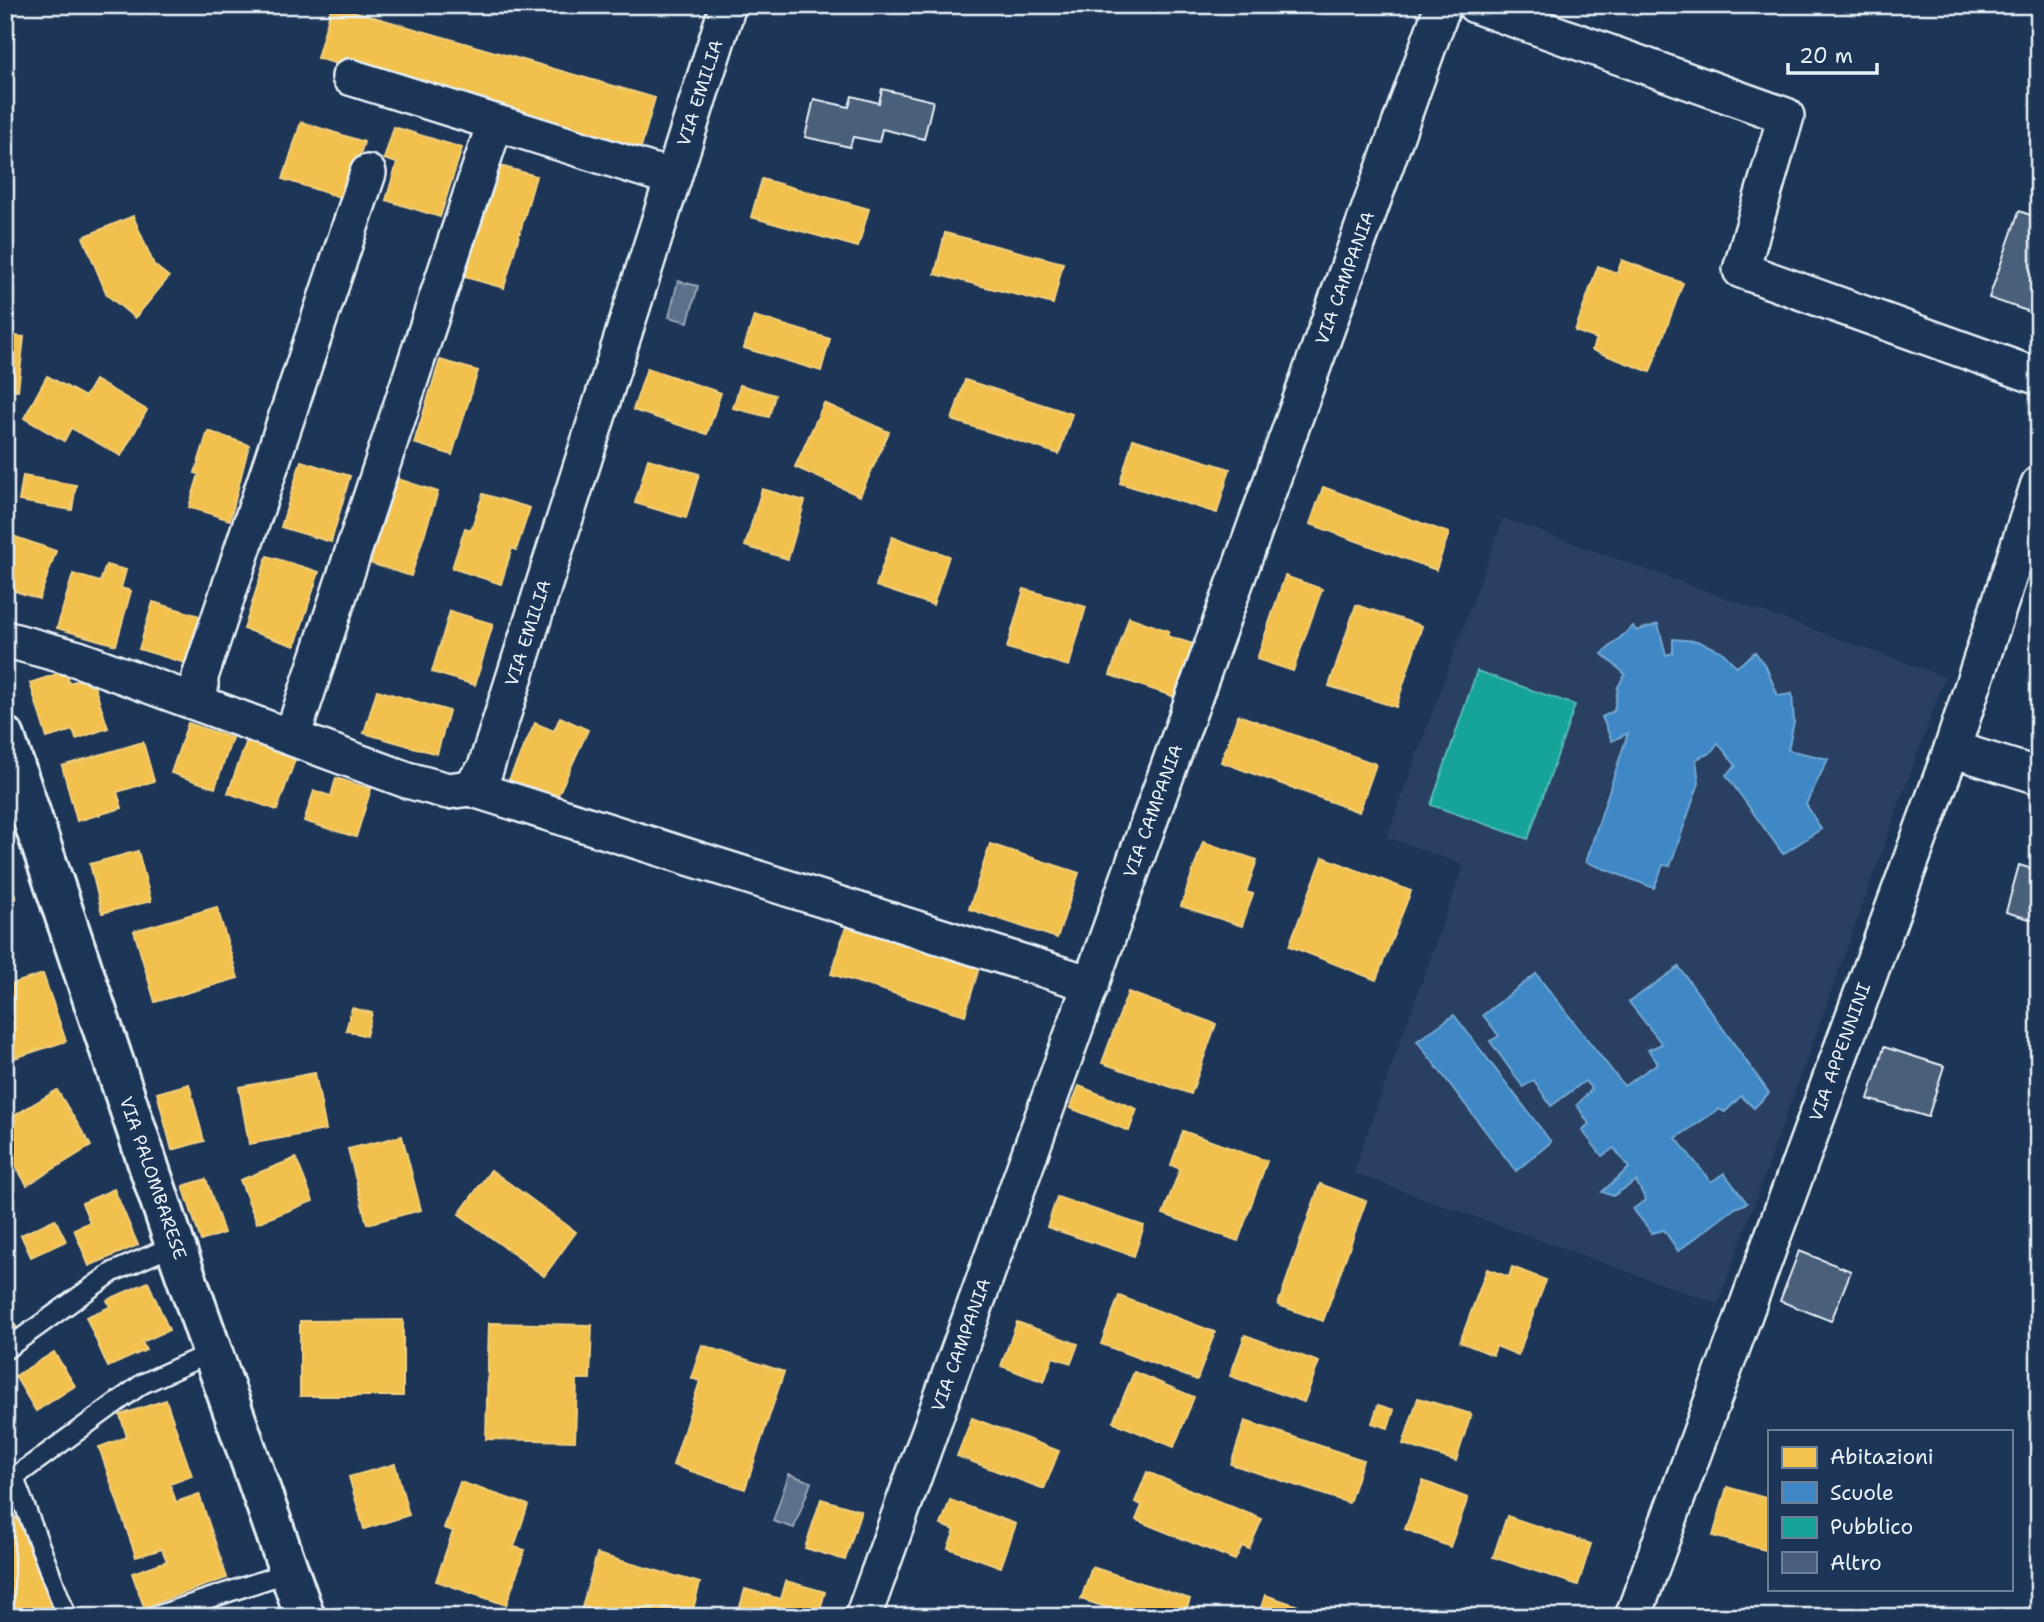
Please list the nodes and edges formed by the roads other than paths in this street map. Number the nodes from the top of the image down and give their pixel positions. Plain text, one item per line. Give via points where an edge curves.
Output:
1 (728, 5) edge
2 (1443, 5) edge
3 (1475, 5) edge
4 (350, 78) dead end
5 (495, 123) junction
6 (368, 173) dead end
7 (673, 178) junction
8 (2039, 377) edge
9 (2039, 484) edge
10 (5, 639) edge
11 (200, 703) junction
12 (5, 737) edge
13 (292, 737) junction
14 (1952, 749) junction
15 (2039, 776) edge
16 (470, 788) junction
17 (1091, 984) junction
18 (175, 1245) junction
19 (5, 1350) edge
20 (212, 1352) junction
21 (9, 1481) edge
22 (289, 1572) junction
23 (67, 1617) edge
24 (153, 1617) edge
25 (305, 1617) edge
26 (863, 1617) edge
27 (1633, 1617) edge

1 - 7 street, VIA EMILIA
2 - 17 street, VIA CAMPANIA
3 - 8 street via 1786,116 1741,270
4 - 5 street
5 - 7 street
5 - 13 street
6 - 11 street via 200,677
7 - 16 street, VIA EMILIA via 485,770
9 - 14 street, VIA APPENNINI
10 - 11 street via 78,659
11 - 13 street
12 - 18 main road, VIA PALOMBARESE
13 - 16 street via 428,787 460,792
14 - 15 street
14 - 27 street, VIA APPENNINI
16 - 17 street
17 - 26 street, VIA CAMPANIA
18 - 19 lane via 113,1272
18 - 20 main road, VIA PALOMBARESE
20 - 21 lane via 142,1384
20 - 22 main road, VIA PALOMBARESE
21 - 23 lane
22 - 24 lane
22 - 25 main road, VIA PALOMBARESE

